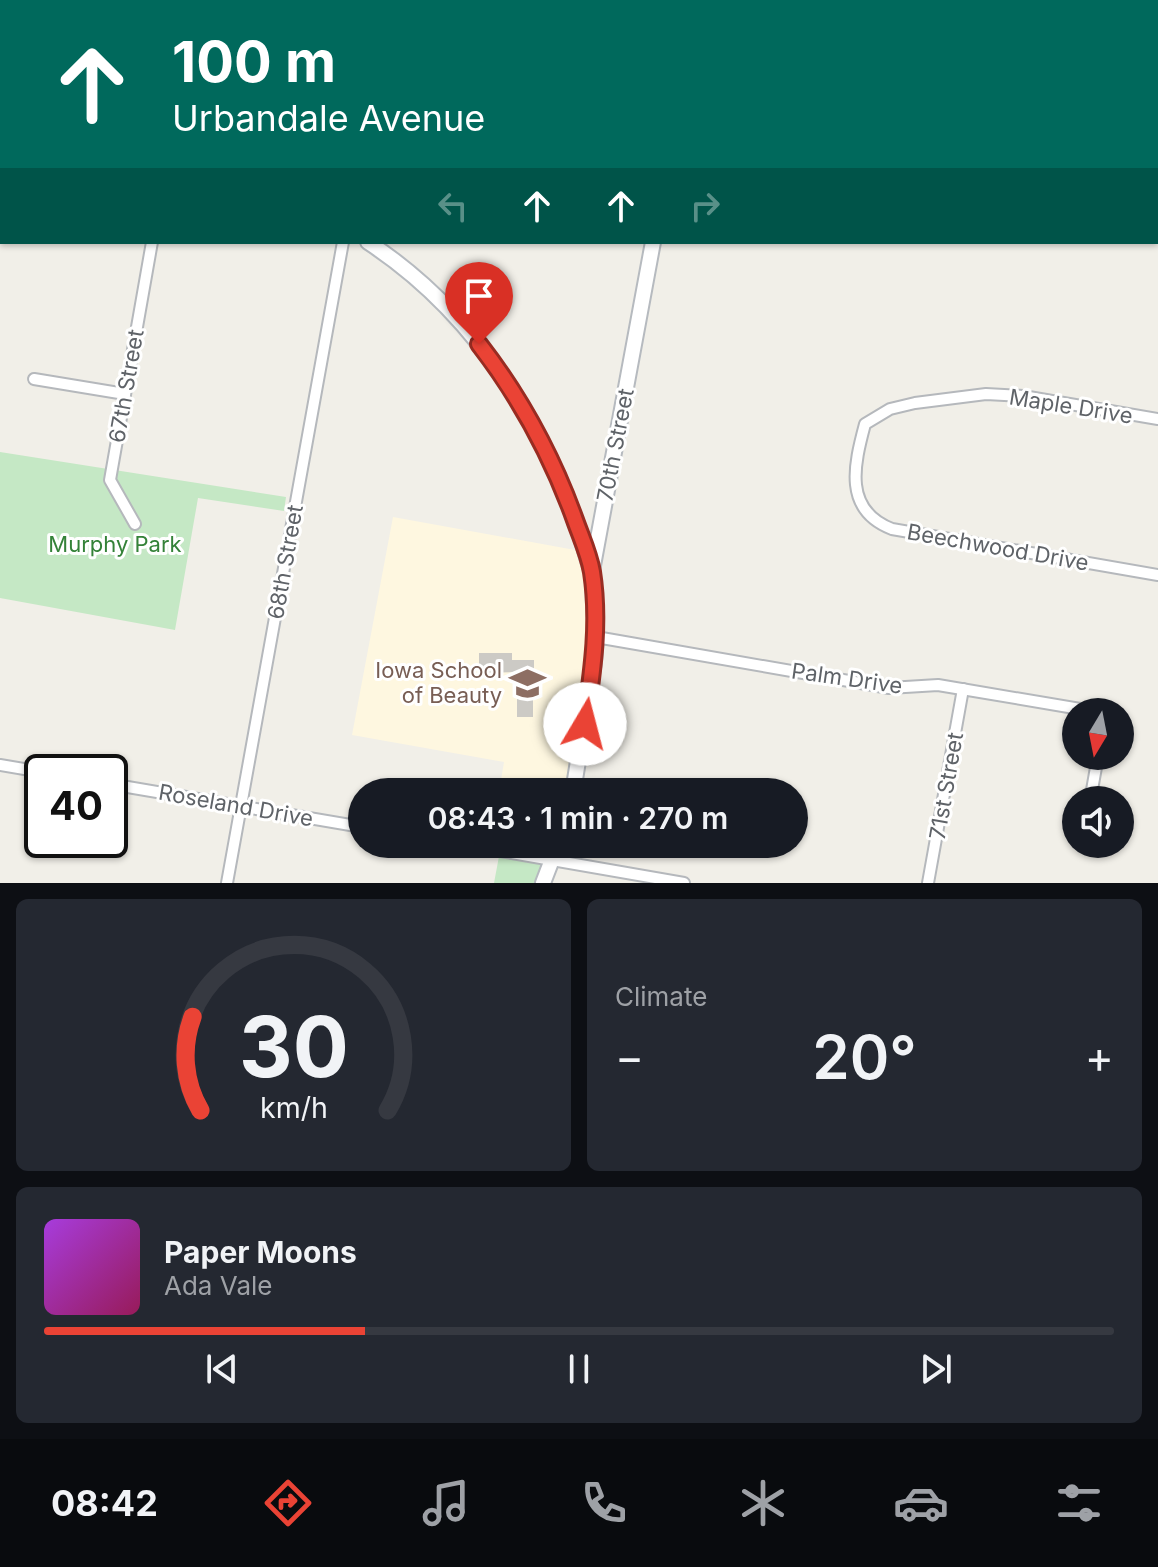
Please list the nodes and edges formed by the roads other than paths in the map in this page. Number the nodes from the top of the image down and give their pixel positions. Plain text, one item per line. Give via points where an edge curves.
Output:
1 (152, 244) edge
2 (343, 244) edge
3 (371, 244) edge
4 (653, 244) edge
5 (34, 379) dead end
6 (125, 394) junction
7 (1158, 419) edge
8 (860, 443) joint
9 (135, 524) dead end
10 (592, 571) junction
11 (1158, 575) edge
12 (596, 637) junction
13 (963, 689) junction
14 (1062, 706) edge
15 (0, 765) edge
16 (24, 769) edge
17 (575, 778) edge
18 (128, 787) edge
19 (241, 806) junction
20 (348, 825) edge
21 (540, 858) edge
22 (551, 860) junction
23 (227, 883) edge
24 (543, 883) edge
25 (684, 883) edge
26 (928, 883) edge

1 - 6 street, 67th Street
2 - 19 street, 68th Street
3 - 10 street via 427,286 498,368 563,488
4 - 10 street, 70th Street
5 - 6 street
6 - 9 street, 67th Street via 110,480
7 - 8 street, Maple Drive via 986,394 890,409 865,424
8 - 11 street, Beechwood Drive via 854,477 858,497 882,525
10 - 12 street, 70th Street
12 - 13 street, Palm Drive via 889,688
12 - 17 street, 70th Street
13 - 14 street, Palm Drive
13 - 26 street, 71st Street
15 - 16 street
18 - 19 street, Roseland Drive
19 - 20 street, Roseland Drive
19 - 23 street, 68th Street
21 - 22 street
22 - 24 street
22 - 25 street

